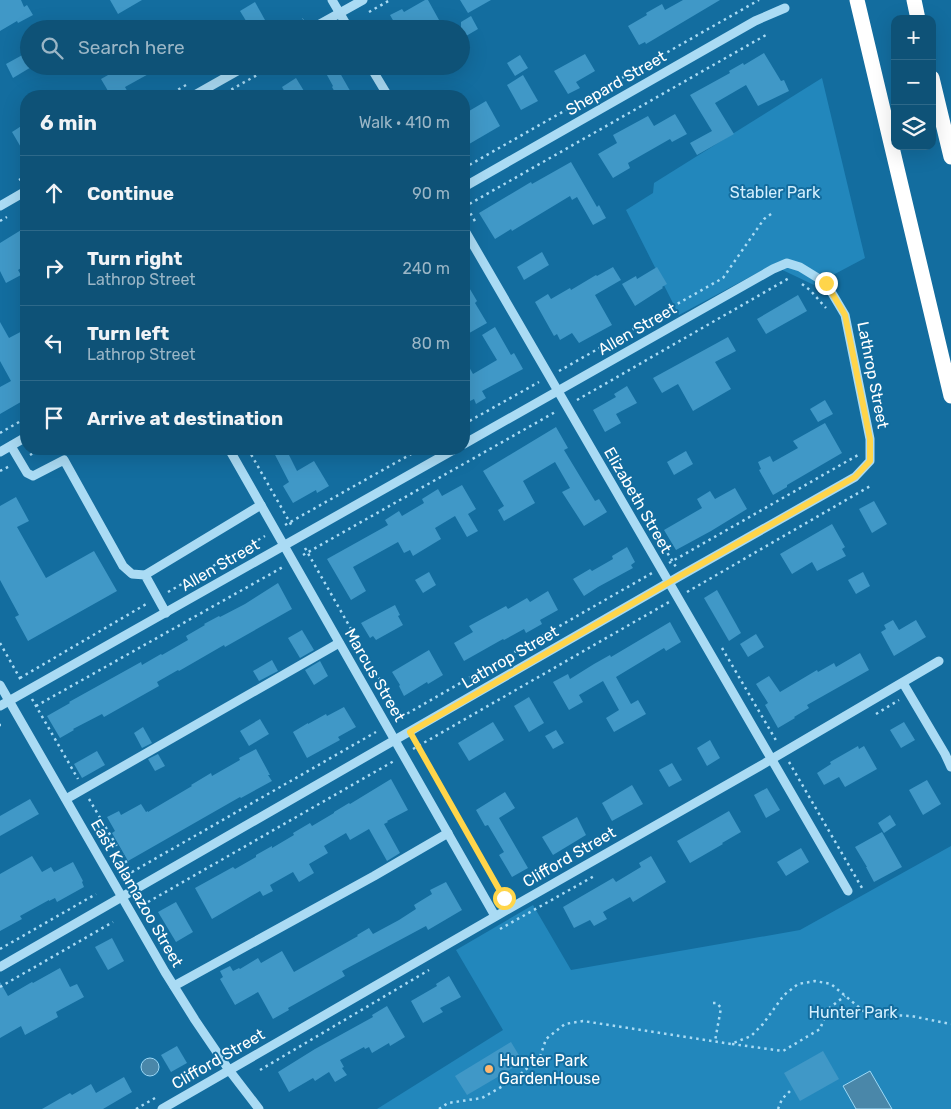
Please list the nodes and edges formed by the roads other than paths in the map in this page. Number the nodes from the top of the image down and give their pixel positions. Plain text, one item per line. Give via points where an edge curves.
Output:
1 (332, 0) edge
2 (363, 0) edge
3 (857, 0) edge
4 (914, 0) edge
5 (785, 8) dead end
6 (340, 13) junction
7 (917, 15) edge
8 (327, 20) edge
9 (344, 20) edge
10 (230, 75) edge
11 (375, 75) edge
12 (204, 90) edge
13 (384, 90) edge
14 (936, 95) edge
15 (951, 157) edge
16 (470, 184) edge
17 (20, 194) edge
18 (0, 206) edge
19 (470, 238) edge
20 (826, 283) joint
21 (557, 391) junction
22 (951, 396) edge
23 (20, 441) edge
24 (470, 441) edge
25 (11, 446) junction
26 (0, 452) edge
27 (232, 455) edge
28 (444, 455) edge
29 (261, 505) junction
30 (284, 546) junction
31 (145, 575) junction
32 (669, 582) junction
33 (166, 613) junction
34 (339, 643) junction
35 (939, 662) dead end
36 (903, 683) junction
37 (0, 685) edge
38 (9, 701) junction
39 (0, 706) edge
40 (395, 741) junction
41 (771, 760) junction
42 (951, 767) edge
43 (66, 799) junction
44 (448, 833) junction
45 (848, 891) dead end
46 (122, 898) junction
47 (495, 916) junction
48 (0, 967) edge
49 (174, 986) junction
50 (229, 1070) junction
51 (162, 1109) edge
52 (259, 1109) edge

1 - 6 street
2 - 6 street
3 - 22 highway
4 - 7 highway
5 - 16 street, Shepard Street via 755,21
6 - 8 street
6 - 9 street
10 - 12 street
11 - 13 street
14 - 15 highway
17 - 18 street
19 - 21 street, Elizabeth Street
20 - 21 street, Allen Street via 800,267 786,263
20 - 32 street, Lathrop Street via 845,315 870,439 870,461 855,477
21 - 24 street, Allen Street
21 - 32 street, Elizabeth Street
23 - 25 street
25 - 26 street
25 - 31 street via 33,476 64,460 123,566 132,574
27 - 29 street, Marcus Street
28 - 30 street, Allen Street
29 - 30 street, Marcus Street
29 - 31 street
30 - 33 street, Allen Street
30 - 34 street, Marcus Street
31 - 33 street
32 - 40 street, Lathrop Street
32 - 41 street, Elizabeth Street
33 - 38 street, Allen Street
34 - 40 street, Marcus Street
34 - 43 street
35 - 36 street, Clifford Street
36 - 41 street, Clifford Street
36 - 42 street
37 - 38 street, East Kalamazoo Street
38 - 39 street, Allen Street
38 - 43 street, East Kalamazoo Street
40 - 44 street, Marcus Street
40 - 46 street, Lathrop Street
41 - 45 street, Elizabeth Street
41 - 47 street, Clifford Street
43 - 46 street, East Kalamazoo Street
44 - 47 street, Marcus Street
44 - 49 street
46 - 48 street, Lathrop Street
46 - 49 street, East Kalamazoo Street
47 - 50 street, Clifford Street
49 - 50 street, East Kalamazoo Street
50 - 51 street, Clifford Street
50 - 52 street, East Kalamazoo Street

